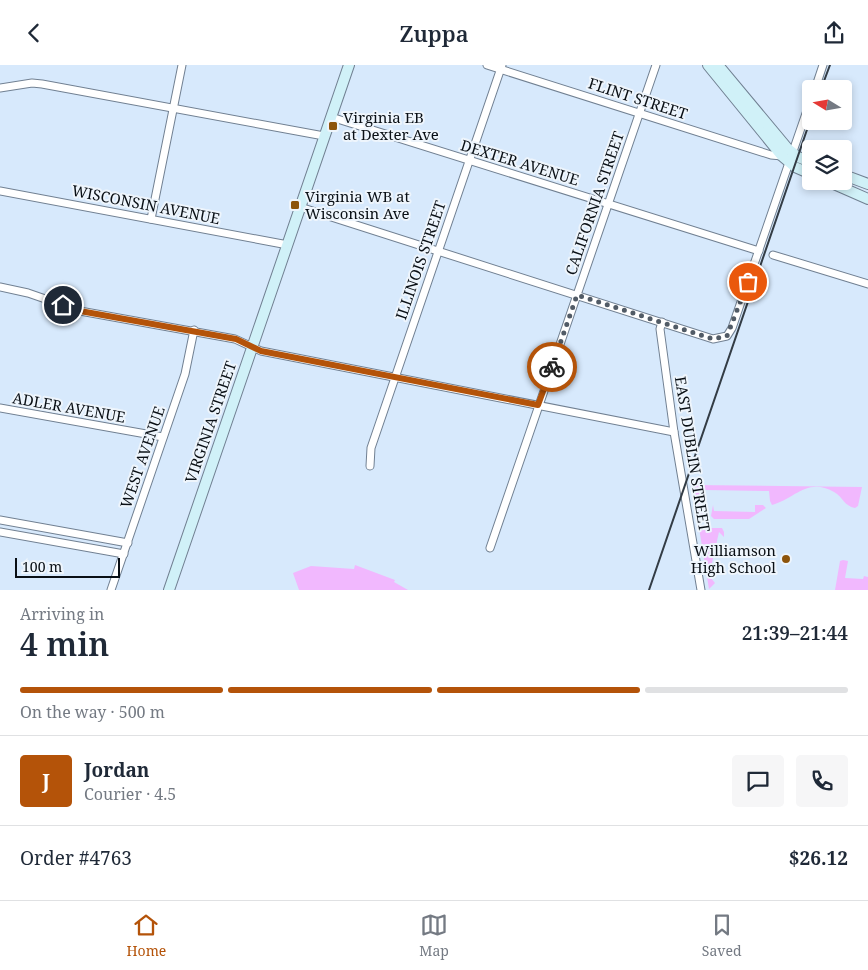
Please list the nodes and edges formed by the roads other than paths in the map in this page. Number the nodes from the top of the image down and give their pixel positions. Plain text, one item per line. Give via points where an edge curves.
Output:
1 (182, 65) edge
2 (349, 65) edge
3 (487, 65) edge
4 (656, 65) edge
5 (708, 65) edge
6 (718, 65) edge
7 (823, 65) edge
8 (501, 67) edge
9 (818, 80) edge
10 (0, 88) edge
11 (173, 109) junction
12 (639, 113) junction
13 (331, 117) junction
14 (802, 122) edge
15 (324, 136) junction
16 (788, 157) junction
17 (802, 160) edge
18 (469, 161) junction
19 (802, 167) edge
20 (852, 178) edge
21 (868, 184) edge
22 (848, 190) edge
23 (0, 191) edge
24 (868, 199) edge
25 (608, 203) junction
26 (300, 207) junction
27 (151, 219) junction
28 (288, 245) junction
29 (759, 251) junction
30 (438, 252) junction
31 (773, 255) dead end
32 (868, 284) edge
33 (0, 287) edge
34 (577, 295) junction
35 (662, 322) junction
36 (194, 330) junction
37 (252, 346) junction
38 (395, 378) junction
39 (538, 405) junction
40 (0, 408) edge
41 (674, 432) junction
42 (163, 437) junction
43 (370, 466) dead end
44 (0, 520) edge
45 (0, 531) edge
46 (128, 543) junction
47 (490, 548) dead end
48 (124, 554) junction
49 (111, 590) edge
50 (169, 590) edge
51 (701, 590) edge

1 - 11 street
2 - 13 street, VIRGINIA STREET
3 - 8 street, FLINT STREET
4 - 12 street, CALIFORNIA STREET
5 - 16 street
6 - 16 street
7 - 9 street
8 - 12 street, FLINT STREET
8 - 18 street, ILLINOIS STREET
10 - 11 street via 42,84
11 - 15 street
11 - 27 street
12 - 16 street, FLINT STREET via 771,155
12 - 25 street, CALIFORNIA STREET
13 - 15 street, VIRGINIA STREET
13 - 18 street, DEXTER AVENUE
14 - 16 street
15 - 26 street, VIRGINIA STREET
16 - 17 street
16 - 19 street
16 - 29 street
18 - 25 street, DEXTER AVENUE
18 - 30 street, ILLINOIS STREET
20 - 21 street
22 - 24 street
23 - 27 street, WISCONSIN AVENUE
25 - 29 street, DEXTER AVENUE
25 - 34 street, CALIFORNIA STREET
26 - 28 street, VIRGINIA STREET
26 - 30 street
27 - 28 street, WISCONSIN AVENUE
28 - 37 street, VIRGINIA STREET
29 - 35 street via 727,336 713,339
30 - 34 street
30 - 38 street, ILLINOIS STREET
31 - 32 street
33 - 36 street via 80,311
34 - 35 street
34 - 39 street, CALIFORNIA STREET
35 - 41 street, EAST DUBLIN STREET via 660,329
36 - 37 street
36 - 42 street, WEST AVENUE via 185,374
37 - 38 street via 261,351
37 - 50 street, VIRGINIA STREET
38 - 39 street
38 - 43 street, ILLINOIS STREET via 371,448
39 - 41 street
39 - 47 street, CALIFORNIA STREET
40 - 42 street, ADLER AVENUE
41 - 51 street, EAST DUBLIN STREET
42 - 46 street, WEST AVENUE
44 - 46 street
45 - 48 street
46 - 48 street, WEST AVENUE
48 - 49 street, WEST AVENUE

